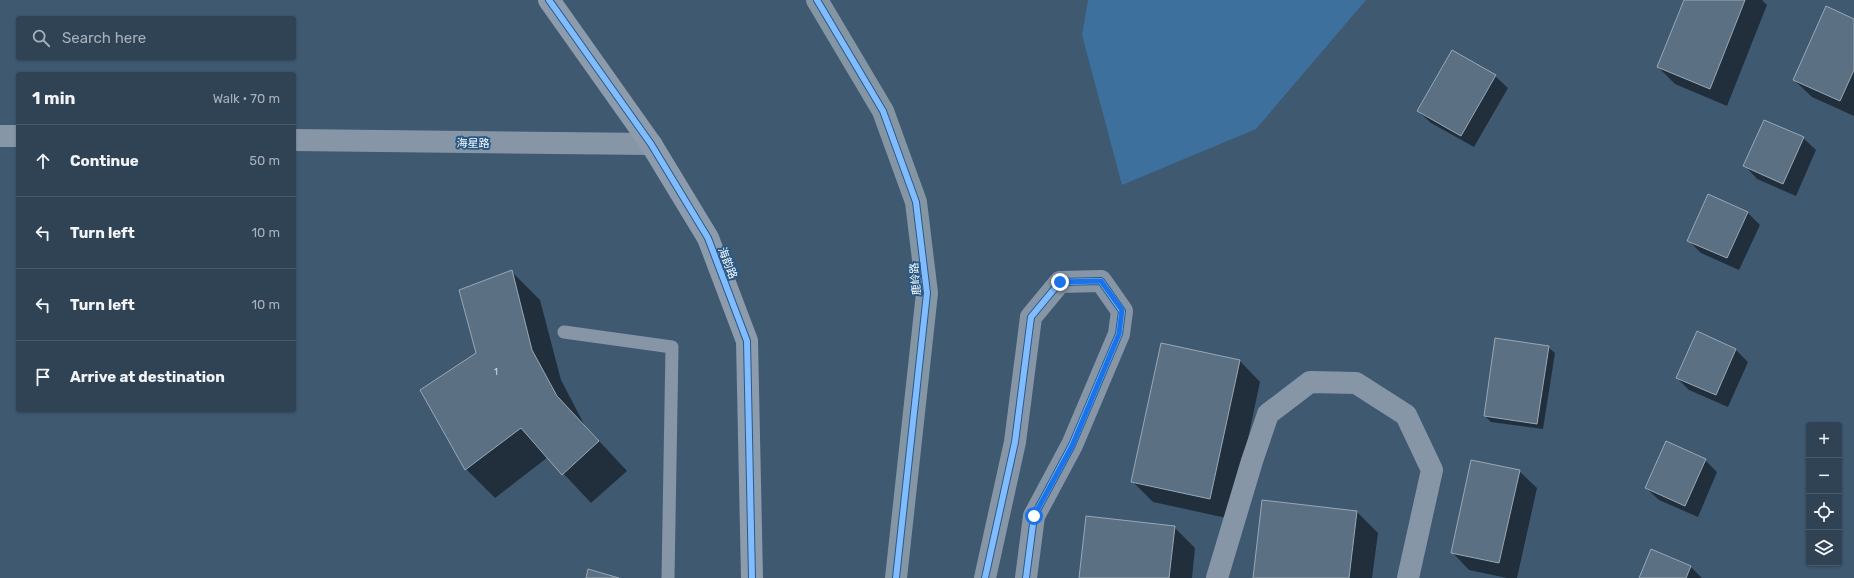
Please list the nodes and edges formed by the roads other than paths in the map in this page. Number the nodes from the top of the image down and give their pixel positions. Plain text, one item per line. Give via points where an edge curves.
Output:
1 (549, 0) edge
2 (817, 0) edge
3 (0, 136) edge
4 (16, 136) edge
5 (296, 140) edge
6 (651, 144) junction
7 (564, 332) dead end
8 (668, 578) edge
9 (752, 578) edge
10 (896, 578) edge
11 (985, 578) edge
12 (1026, 578) edge
13 (1217, 578) edge
14 (1408, 578) edge

1 - 6 street, 海韵路
2 - 10 main road, 鹿岭路 via 883,111 916,202 928,293
3 - 4 street
5 - 6 street, 海星路
6 - 9 street, 海韵路 via 708,238 747,341
7 - 8 lane via 672,347
11 - 12 street via 1015,442 1031,317 1060,282 1101,281 1122,310 1119,334 1072,446 1034,516
13 - 14 street via 1268,414 1310,382 1356,383 1406,415 1432,470

